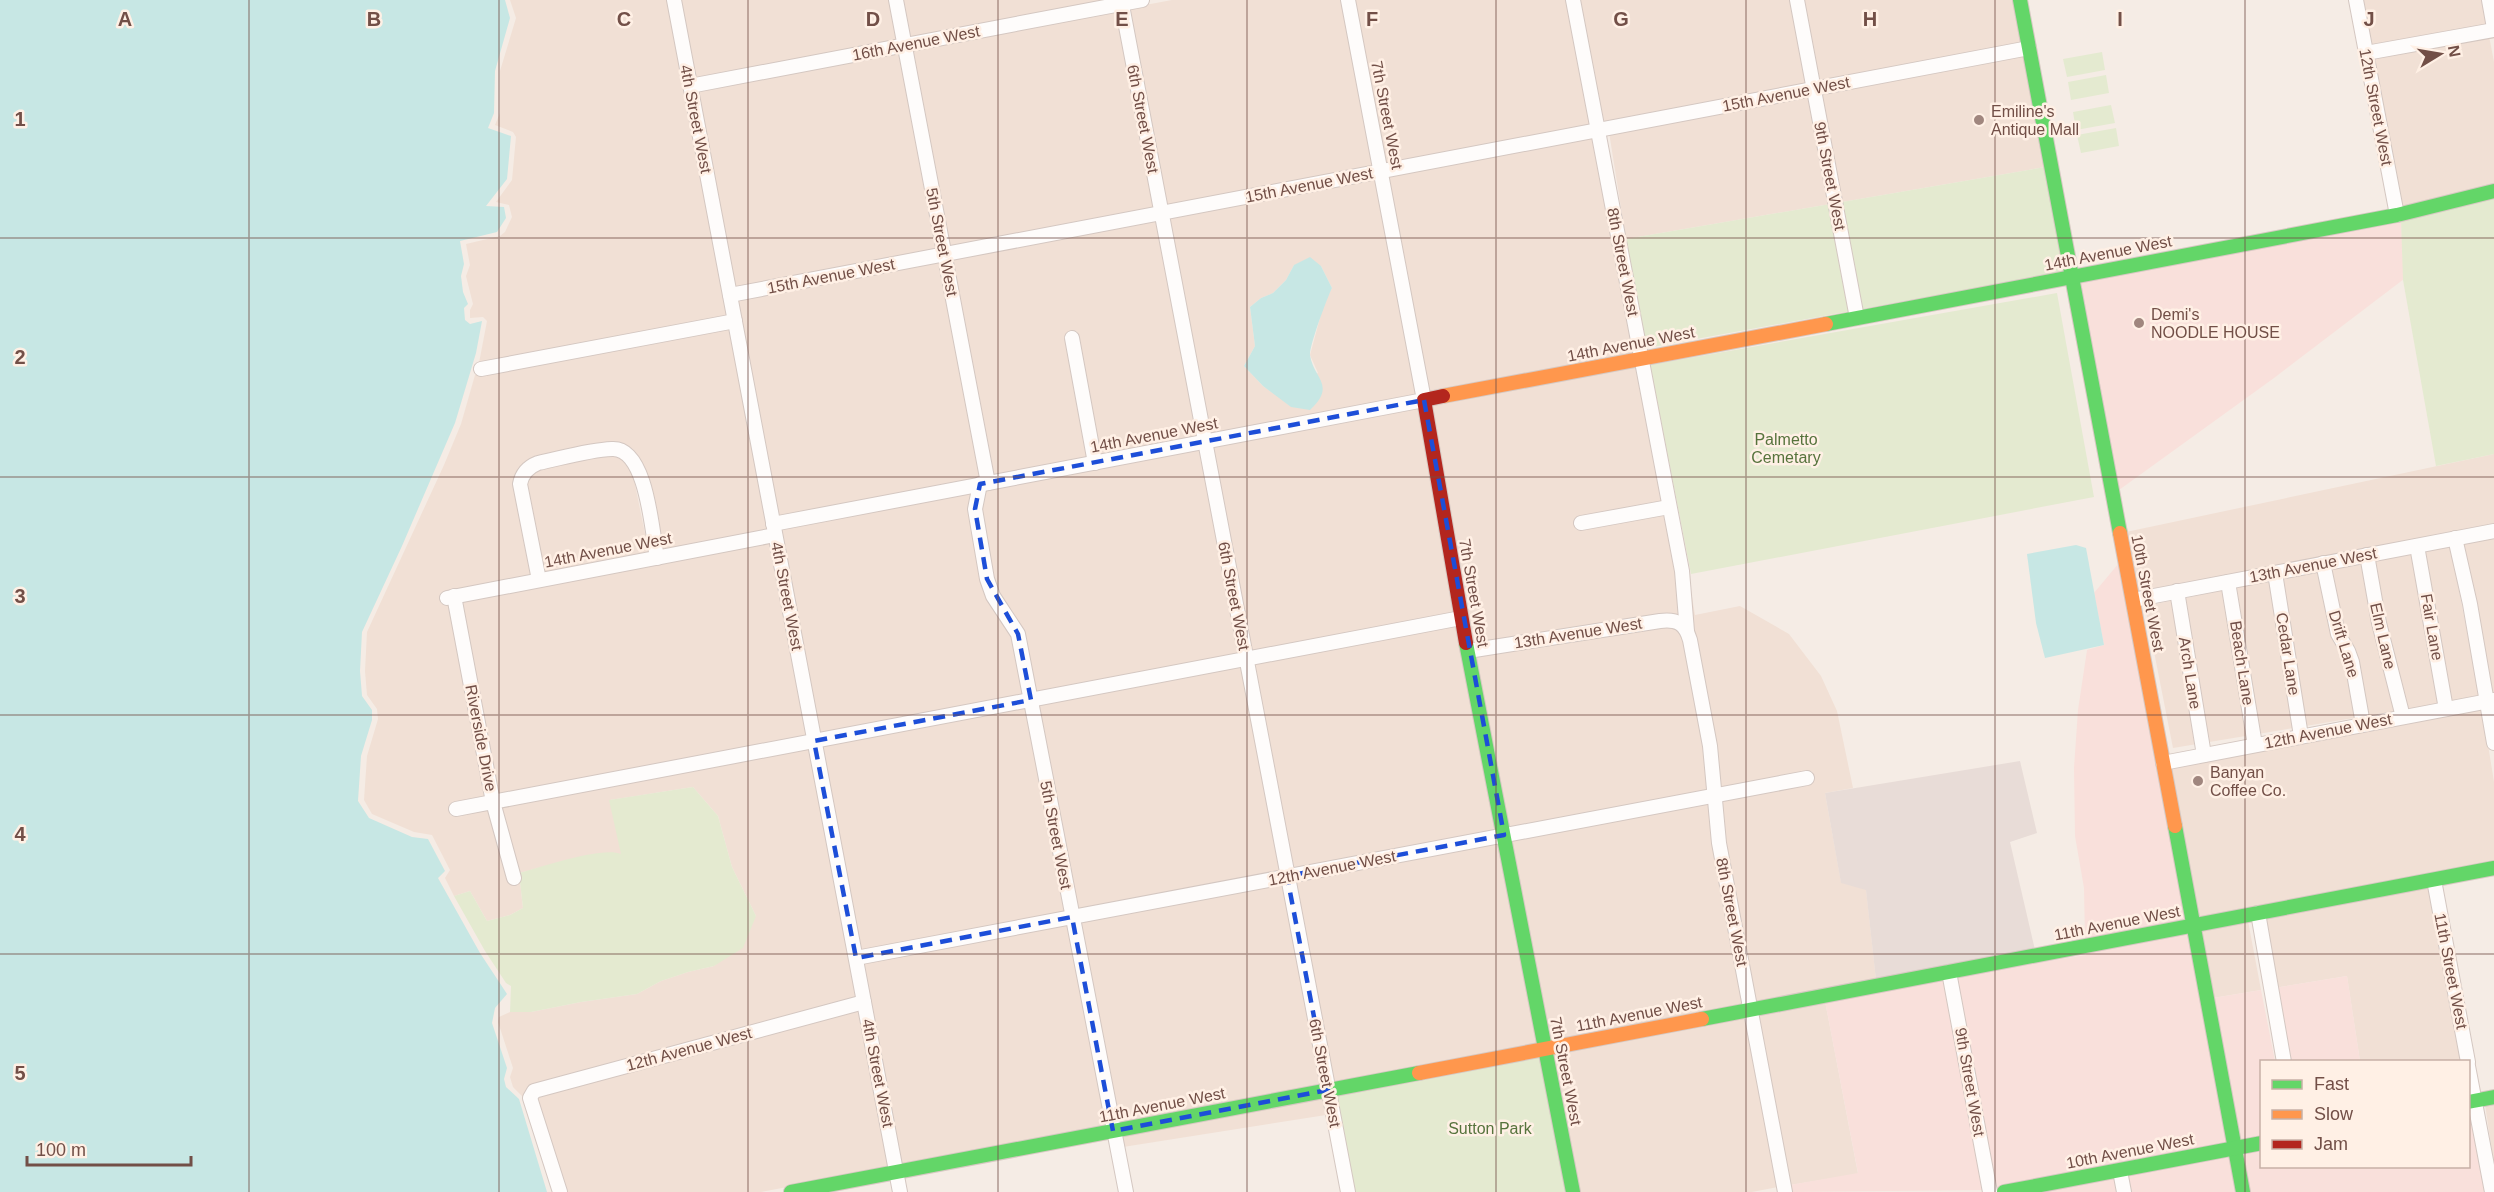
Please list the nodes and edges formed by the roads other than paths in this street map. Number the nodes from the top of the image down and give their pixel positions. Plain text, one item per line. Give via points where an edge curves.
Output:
1 (674, 0) edge
2 (896, 0) edge
3 (1142, 0) edge
4 (1348, 0) edge
5 (1573, 0) edge
6 (1797, 0) edge
7 (2020, 0) edge
8 (2356, 0) edge
9 (2488, 0) edge
10 (1121, 2) edge
11 (2494, 29) edge
12 (905, 45) junction
13 (2029, 48) junction
14 (2366, 53) junction
15 (690, 86) junction
16 (1814, 89) junction
17 (1598, 130) junction
18 (1381, 171) junction
19 (2494, 192) edge
20 (1161, 213) junction
21 (2397, 215) junction
22 (945, 254) junction
23 (2072, 276) junction
24 (730, 295) junction
25 (1857, 318) junction
26 (735, 321) junction
27 (1072, 338) dead end
28 (1641, 358) junction
29 (481, 369) dead end
30 (1424, 400) junction
31 (1205, 442) junction
32 (1095, 463) junction
33 (984, 484) junction
34 (1670, 507) junction
35 (1581, 523) dead end
36 (774, 529) junction
37 (2494, 531) edge
38 (2455, 538) junction
39 (2417, 546) junction
40 (2367, 555) junction
41 (657, 558) junction
42 (2323, 563) junction
43 (2275, 573) junction
44 (539, 580) junction
45 (2228, 582) junction
46 (2177, 591) junction
47 (451, 597) joint
48 (2133, 600) junction
49 (1461, 618) junction
50 (1686, 629) junction
51 (1468, 651) junction
52 (1246, 659) junction
53 (1031, 700) junction
54 (2491, 701) edge
55 (2446, 709) junction
56 (2403, 717) junction
57 (2363, 724) junction
58 (2301, 736) junction
59 (814, 741) junction
60 (2494, 743) edge
61 (2255, 745) junction
62 (2204, 755) junction
63 (2163, 763) junction
64 (1807, 778) dead end
65 (1714, 795) junction
66 (493, 802) junction
67 (456, 809) dead end
68 (1504, 835) junction
69 (2494, 868) edge
70 (1287, 876) junction
71 (514, 878) dead end
72 (2434, 880) junction
73 (2258, 913) junction
74 (1072, 917) junction
75 (2193, 926) junction
76 (856, 958) junction
77 (1949, 972) junction
78 (864, 1002) junction
79 (1751, 1009) junction
80 (1545, 1049) junction
81 (2284, 1060) edge
82 (2468, 1060) edge
83 (2470, 1078) edge
84 (1328, 1090) junction
85 (2494, 1097) edge
86 (2472, 1101) edge
87 (1113, 1131) junction
88 (2260, 1143) edge
89 (2235, 1147) junction
90 (2120, 1171) junction
91 (897, 1172) junction
92 (2032, 1189) edge
93 (560, 1192) edge
94 (791, 1192) edge
95 (900, 1192) edge
96 (1126, 1192) edge
97 (1348, 1192) edge
98 (1573, 1192) edge
99 (1785, 1192) edge
100 (1990, 1192) edge
101 (2004, 1192) edge
102 (2124, 1192) edge
103 (2243, 1192) edge
104 (2492, 1192) edge

1 - 15 street, 4th Street West
2 - 12 street, 5th Street West
3 - 10 street, 16th Avenue West
4 - 18 street, 7th Street West
5 - 17 street, 8th Street West
6 - 16 street, 9th Street West
7 - 13 street, 10th Street West
8 - 14 street, 12th Street West
9 - 11 street
10 - 12 street, 16th Avenue West
10 - 20 street, 6th Street West
11 - 14 street
12 - 15 street, 16th Avenue West
12 - 22 street, 5th Street West
13 - 16 street, 15th Avenue West
13 - 23 street, 10th Street West
14 - 21 street, 12th Street West
15 - 24 street, 4th Street West
16 - 17 street, 15th Avenue West
16 - 25 street, 9th Street West
17 - 18 street, 15th Avenue West
17 - 28 street, 8th Street West
18 - 20 street, 15th Avenue West
18 - 30 street, 7th Street West
19 - 21 street, 14th Avenue West
20 - 22 street, 15th Avenue West
20 - 31 street, 6th Street West
21 - 23 street, 14th Avenue West
22 - 24 street, 15th Avenue West
22 - 33 street, 5th Street West
23 - 25 street, 14th Avenue West
23 - 48 street, 10th Street West
24 - 26 street, 4th Street West
25 - 28 street, 14th Avenue West
26 - 29 street
26 - 36 street, 4th Street West
27 - 32 street
28 - 30 street, 14th Avenue West
28 - 34 street, 8th Street West
30 - 31 street, 14th Avenue West
30 - 49 street, 7th Street West
31 - 32 street, 14th Avenue West
31 - 52 street, 6th Street West
32 - 33 street, 14th Avenue West
33 - 36 street, 14th Avenue West
33 - 53 street, 5th Street West via 975,509 987,579 993,596 1018,634
34 - 35 street
34 - 50 street, 8th Street West via 1682,571
36 - 41 street, 14th Avenue West
36 - 59 street, 4th Street West
37 - 38 street, 13th Avenue West
38 - 39 street, 13th Avenue West
38 - 54 street
39 - 40 street, 13th Avenue West
39 - 55 street, Fair Lane
40 - 42 street, 13th Avenue West
40 - 56 street, Elm Lane via 2379,623
41 - 44 street, 14th Avenue West
41 - 44 street via 638,468 629,454 612,448 538,463 523,476 520,484
42 - 43 street, 13th Avenue West
42 - 57 street, Drift Lane via 2338,634 2352,662
43 - 45 street, 13th Avenue West
43 - 58 street, Cedar Lane
44 - 47 street, 14th Avenue West
45 - 46 street, 13th Avenue West
45 - 61 street, Beach Lane
46 - 48 street, 13th Avenue West
46 - 62 street, Arch Lane
47 - 66 street, Riverside Drive
48 - 63 street, 10th Street West
49 - 51 street, 7th Street West
49 - 52 street
50 - 51 street, 13th Avenue West via 1679,622 1660,621
50 - 65 street, 8th Street West via 1710,746
51 - 68 street, 7th Street West
52 - 53 street
52 - 70 street, 6th Street West
53 - 59 street
53 - 74 street, 5th Street West
54 - 55 street, 12th Avenue West
54 - 60 street
55 - 56 street, 12th Avenue West
56 - 57 street, 12th Avenue West
57 - 58 street, 12th Avenue West
58 - 61 street, 12th Avenue West
59 - 66 street
59 - 76 street, 4th Street West
61 - 62 street, 12th Avenue West
62 - 63 street, 12th Avenue West
63 - 75 street, 10th Street West
64 - 65 street, 12th Avenue West
65 - 68 street, 12th Avenue West
65 - 79 street, 8th Street West via 1719,843
66 - 67 street
66 - 71 street, Riverside Drive
68 - 70 street, 12th Avenue West
68 - 80 street, 7th Street West
69 - 72 street, 11th Avenue West
70 - 74 street, 12th Avenue West
70 - 84 street, 6th Street West
72 - 73 street, 11th Avenue West
72 - 82 street, 11th Street West
73 - 75 street, 11th Avenue West
73 - 81 street
74 - 76 street, 12th Avenue West
74 - 87 street, 5th Street West
75 - 77 street, 11th Avenue West
75 - 89 street, 10th Street West
76 - 78 street, 4th Street West
77 - 79 street, 11th Avenue West
77 - 100 street, 9th Street West
78 - 91 street, 4th Street West
78 - 93 street, 12th Avenue West via 540,1088 530,1094
79 - 80 street, 11th Avenue West
79 - 99 street, 8th Street West
80 - 84 street, 11th Avenue West
80 - 98 street, 7th Street West
83 - 86 street
84 - 87 street, 11th Avenue West
84 - 97 street, 6th Street West
85 - 86 street
86 - 104 street
87 - 91 street, 11th Avenue West
87 - 96 street, 5th Street West
88 - 89 street, 10th Avenue West
89 - 90 street, 10th Avenue West
89 - 103 street, 10th Street West
90 - 92 street, 10th Avenue West
90 - 102 street
91 - 94 street, 11th Avenue West
91 - 95 street, 4th Street West
92 - 101 street, 10th Avenue West

